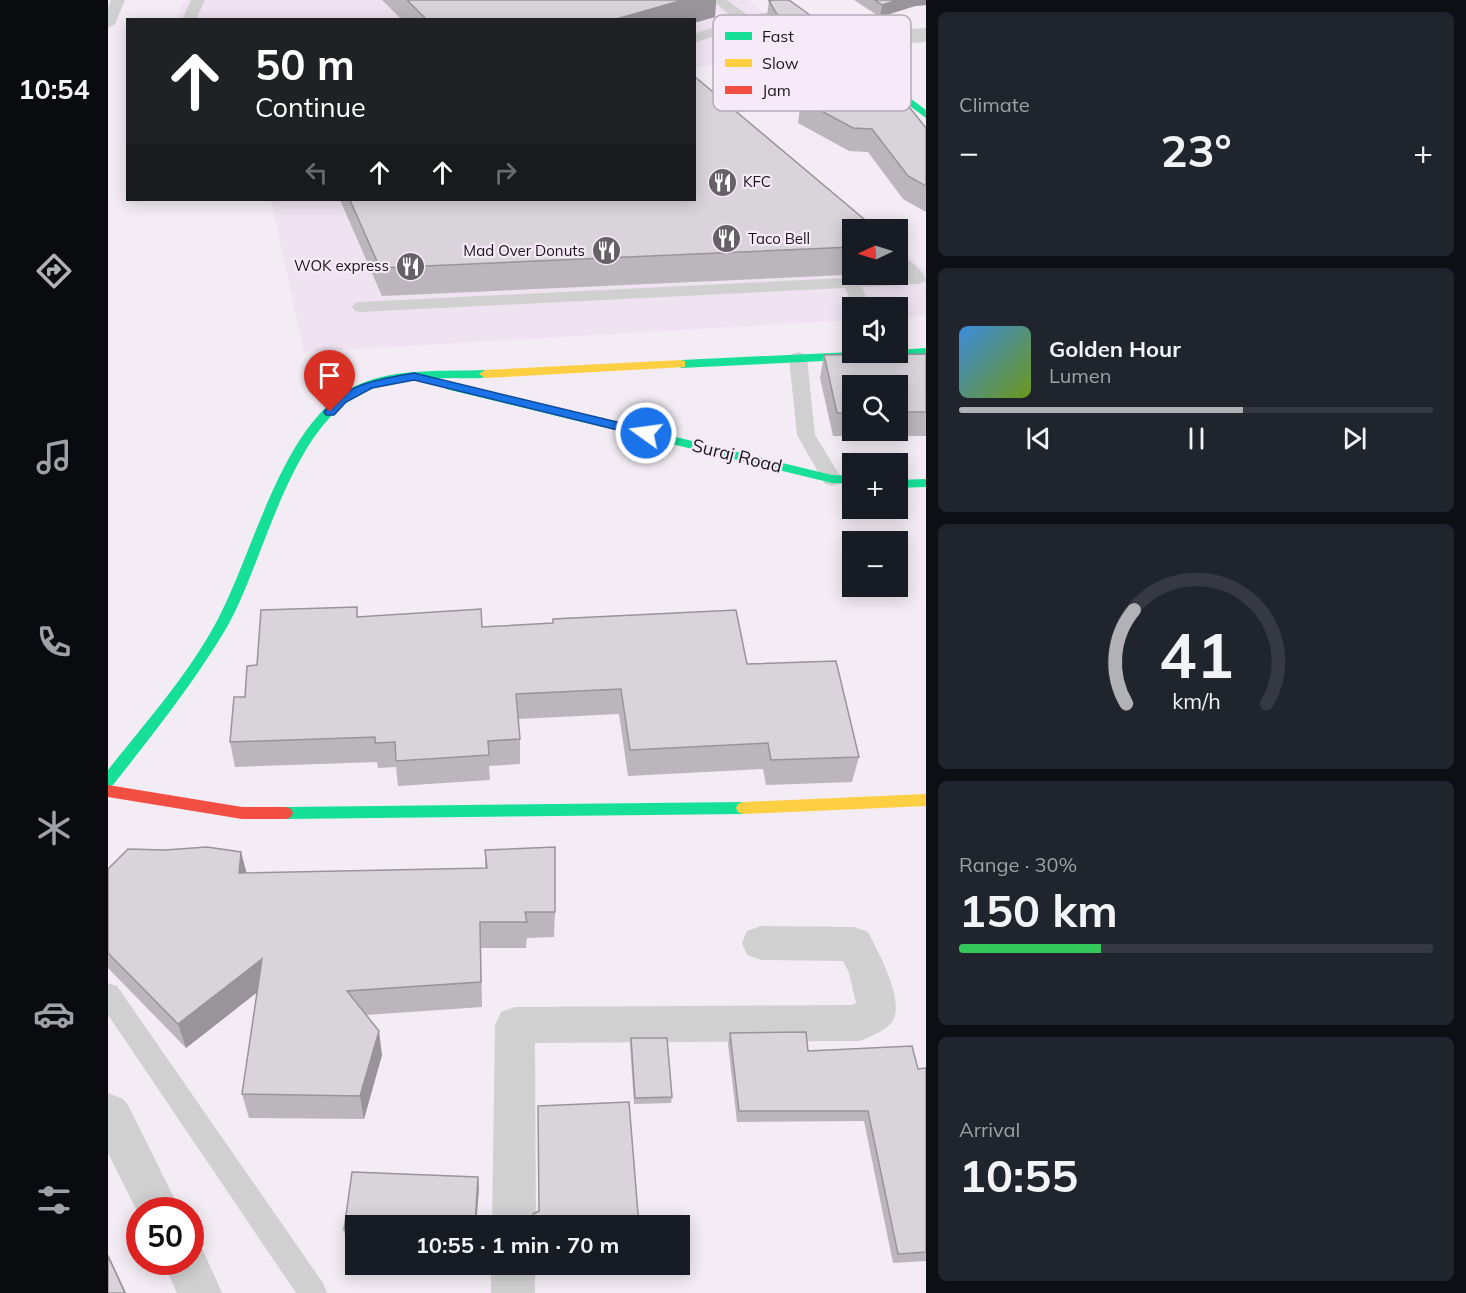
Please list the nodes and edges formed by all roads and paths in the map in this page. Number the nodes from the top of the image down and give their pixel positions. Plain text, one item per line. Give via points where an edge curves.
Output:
1 (118, 0) edge
2 (198, 0) edge
3 (719, 0) edge
4 (772, 0) edge
5 (788, 12) junction
6 (738, 15) edge
7 (774, 15) edge
8 (792, 15) edge
9 (190, 18) edge
10 (108, 24) edge
11 (713, 32) edge
12 (926, 35) edge
13 (911, 37) edge
14 (696, 38) edge
15 (911, 104) edge
16 (926, 115) edge
17 (908, 270) edge
18 (908, 279) edge
19 (842, 282) edge
20 (361, 307) dead end
21 (908, 352) edge
22 (926, 352) edge
23 (842, 355) edge
24 (798, 358) junction
25 (414, 377) junction
26 (832, 479) junction
27 (842, 480) edge
28 (908, 483) edge
29 (926, 483) edge
30 (108, 781) edge
31 (108, 791) edge
32 (926, 800) edge
33 (760, 943) dead end
34 (108, 994) edge
35 (108, 1113) edge
36 (152, 1197) edge
37 (514, 1215) edge
38 (191, 1275) edge
39 (513, 1275) edge
40 (200, 1293) edge
41 (313, 1293) edge
42 (513, 1293) edge

1 - 10 lane
2 - 9 lane
3 - 6 lane
4 - 5 main road
5 - 7 lane
5 - 8 main road
11 - 14 lane
12 - 13 street
15 - 16 main road
17 - 18 lane via 919,279
19 - 20 lane
21 - 22 main road
23 - 24 main road
24 - 25 main road
24 - 26 lane via 806,435
25 - 26 main road, Suraj Road
25 - 30 main road via 369,384 342,400 318,424 286,480 223,622
26 - 27 main road, Suraj Road
28 - 29 main road
31 - 32 main road via 242,813 698,810
33 - 37 street via 854,944 868,972 877,1010 859,1023 515,1025
34 - 41 lane
35 - 36 street
38 - 40 street
39 - 42 street

